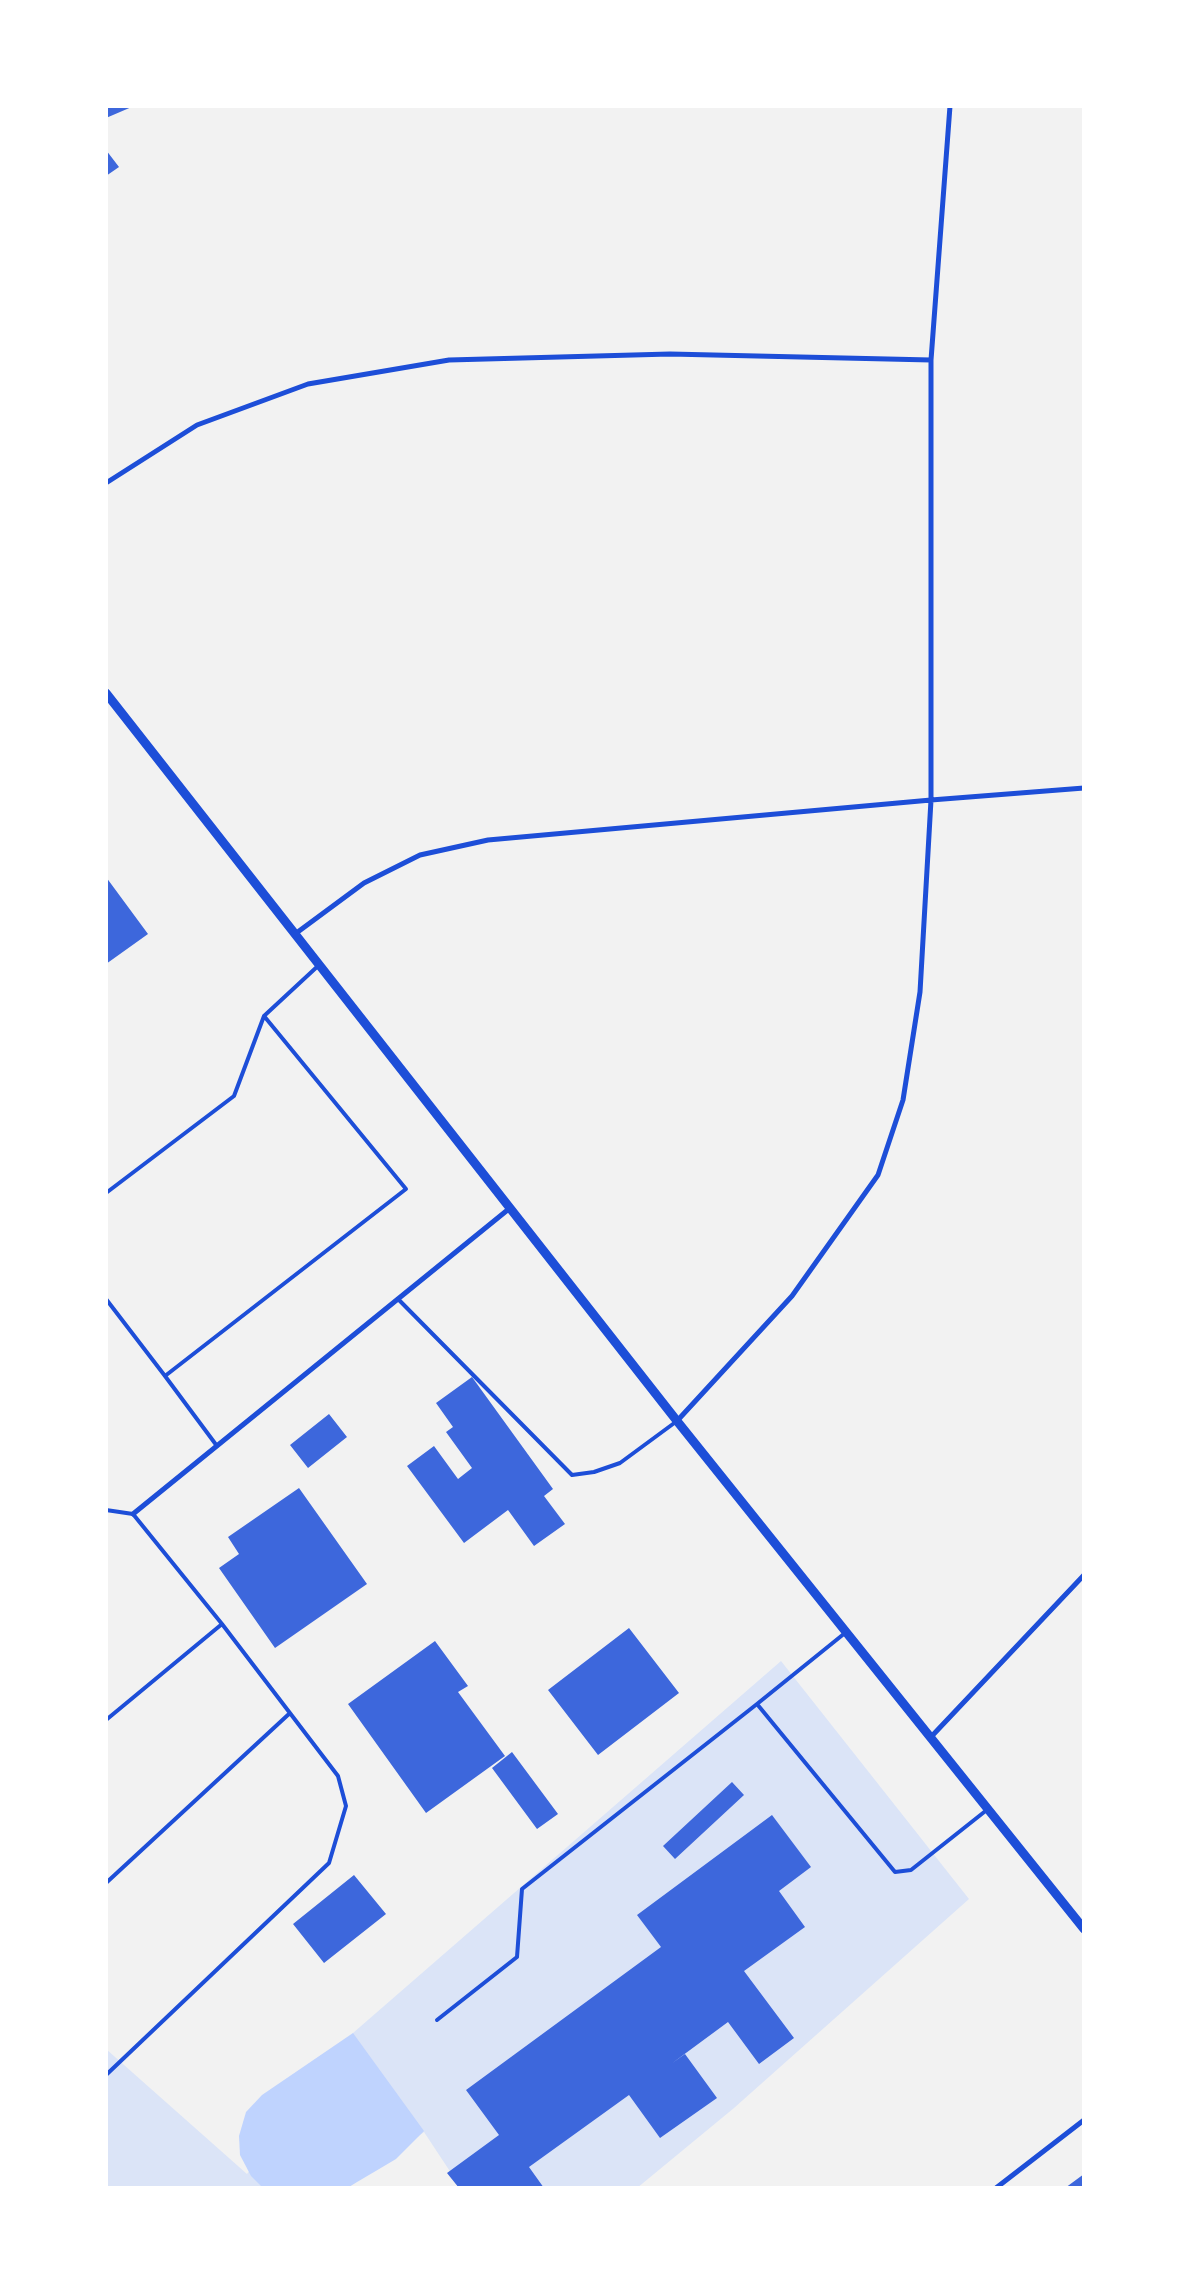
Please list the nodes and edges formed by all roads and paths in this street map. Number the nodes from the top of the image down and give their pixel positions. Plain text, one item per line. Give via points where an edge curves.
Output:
1 (950, 106) edge
2 (931, 360) junction
3 (106, 483) edge
4 (107, 695) edge
5 (1084, 788) edge
6 (931, 800) junction
7 (294, 934) junction
8 (319, 965) junction
9 (264, 1016) junction
10 (106, 1193) edge
11 (510, 1208) junction
12 (106, 1299) edge
13 (398, 1299) junction
14 (165, 1376) junction
15 (677, 1421) junction
16 (217, 1446) junction
17 (106, 1510) edge
18 (133, 1514) junction
19 (1084, 1575) edge
20 (222, 1624) junction
21 (846, 1632) junction
22 (757, 1704) junction
23 (290, 1713) junction
24 (106, 1720) edge
25 (930, 1738) junction
26 (988, 1809) junction
27 (106, 1883) edge
28 (1084, 1929) edge
29 (437, 2020) dead end
30 (106, 2075) edge
31 (1084, 2120) edge
32 (996, 2188) edge

1 - 2 street
2 - 3 street via 670,354 449,360 308,384 197,425
2 - 6 street
4 - 7 street
5 - 6 street
6 - 7 street via 488,840 420,854 364,883
6 - 15 street via 920,992 903,1100 878,1175 792,1296
7 - 8 street
8 - 9 lane
8 - 11 street
9 - 10 lane via 234,1096
9 - 14 lane via 406,1189
11 - 13 street
11 - 15 street
12 - 14 lane
13 - 15 lane via 572,1475 620,1464
13 - 16 street
14 - 16 lane
15 - 21 street
16 - 18 street
17 - 18 lane
18 - 20 lane
19 - 25 street
20 - 23 lane
20 - 24 lane
21 - 22 lane
21 - 25 street
22 - 26 lane via 895,1872 911,1870
22 - 29 lane via 522,1889 517,1957
23 - 27 lane
23 - 30 lane via 338,1776 346,1806 329,1863
25 - 26 street
26 - 28 street
31 - 32 street

